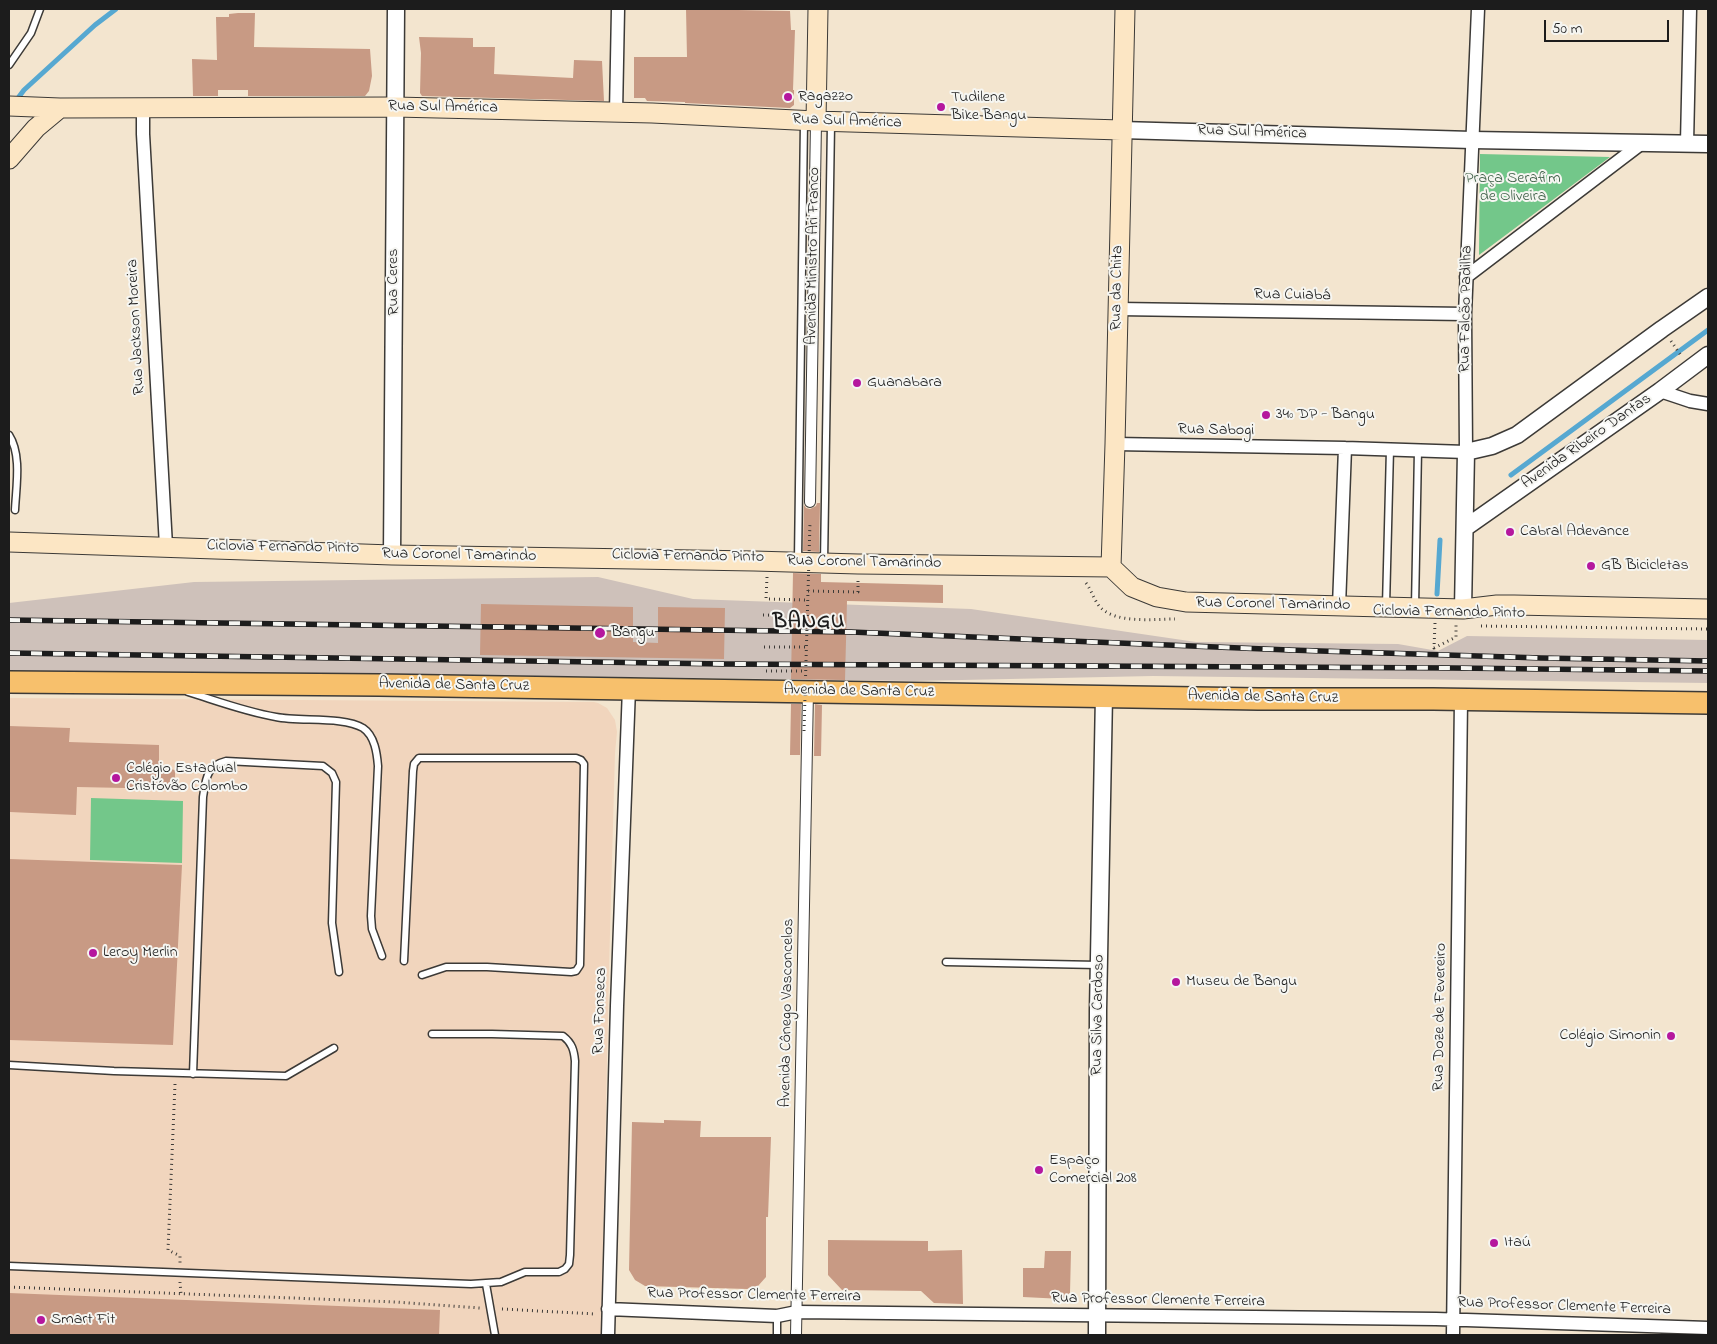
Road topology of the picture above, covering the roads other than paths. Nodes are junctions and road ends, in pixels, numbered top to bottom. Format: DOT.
graph roads {
  1 [pos="40,9"];
  2 [pos="396,9"];
  3 [pos="618,9"];
  4 [pos="818,9"];
  5 [pos="1124,9"];
  6 [pos="1478,9"];
  7 [pos="1690,9"];
  8 [pos="9,65"];
  9 [pos="9,106"];
  10 [pos="143,107"];
  11 [pos="395,107"];
  12 [pos="60,108"];
  13 [pos="616,113"];
  14 [pos="817,121"];
  15 [pos="1121,130"];
  16 [pos="1472,140"];
  17 [pos="1642,143"];
  18 [pos="1687,143"];
  19 [pos="1708,144"];
  20 [pos="9,160"];
  21 [pos="1466,277"];
  22 [pos="1708,297"];
  23 [pos="1118,309"];
  24 [pos="1465,314"];
  25 [pos="1708,356"];
  26 [pos="1660,391"];
  27 [pos="1708,404"];
  28 [pos="9,435"];
  29 [pos="1115,444"];
  30 [pos="1345,448"];
  31 [pos="1390,449"];
  32 [pos="1418,450"];
  33 [pos="1466,452"];
  34 [pos="810,502"];
  35 [pos="15,510"];
  36 [pos="1465,528"];
  37 [pos="9,542"];
  38 [pos="166,546"];
  39 [pos="392,555"];
  40 [pos="809,567"];
  41 [pos="1111,567"];
  42 [pos="1339,606"];
  43 [pos="1386,607"];
  44 [pos="1414,608"];
  45 [pos="1708,609"];
  46 [pos="1456,617"];
  47 [pos="807,681"];
  48 [pos="9,682"];
  49 [pos="160,683"];
  50 [pos="629,688"];
  51 [pos="1104,695"];
  52 [pos="1462,700"];
  53 [pos="1708,703"];
  54 [pos="382,956"];
  55 [pos="404,961"];
  56 [pos="946,962"];
  57 [pos="1099,965"];
  58 [pos="339,972"];
  59 [pos="422,975"];
  60 [pos="432,1034"];
  61 [pos="334,1048"];
  62 [pos="9,1065"];
  63 [pos="193,1074"];
  64 [pos="9,1266"];
  65 [pos="486,1284"];
  66 [pos="608,1312"];
  67 [pos="797,1312"];
  68 [pos="777,1316"];
  69 [pos="1098,1317"];
  70 [pos="1453,1320"];
  71 [pos="1708,1328"];
  72 [pos="495,1335"];
  73 [pos="608,1335"];
  74 [pos="777,1335"];
  75 [pos="796,1335"];
  76 [pos="1098,1335"];
  77 [pos="1453,1335"];
  1 -- 8 [label="lane"];
  2 -- 11 [label="street, Rua Ceres"];
  3 -- 13 [label="street"];
  4 -- 14 [label="main road, Avenida Ministro Ari Franco"];
  5 -- 15 [label="main road, Rua da Chita"];
  6 -- 16 [label="street, Rua Falcão Padilha"];
  7 -- 18 [label="street"];
  9 -- 12 [label="main road, Rua Sul América"];
  10 -- 11 [label="main road, Rua Sul América"];
  10 -- 12 [label="main road, Rua Sul América"];
  10 -- 38 [label="street, Rua Jackson Moreira"];
  11 -- 13 [label="main road, Rua Sul América"];
  11 -- 39 [label="street, Rua Ceres"];
  12 -- 20 [label="main road"];
  13 -- 14 [label="main road, Rua Sul América"];
  14 -- 15 [label="main road, Rua Sul América"];
  14 -- 34 [label="street, Avenida Ministro Ari Franco"];
  14 -- 40 [label="lane"];
  14 -- 40 [label="lane"];
  15 -- 16 [label="street, Rua Sul América"];
  15 -- 23 [label="main road, Rua da Chita"];
  16 -- 17 [label="street, Rua Sul América"];
  16 -- 21 [label="street, Rua Falcão Padilha"];
  17 -- 18 [label="street, Rua Sul América"];
  17 -- 21 [label="street"];
  18 -- 19 [label="street, Rua Sul América"];
  21 -- 24 [label="street, Rua Falcão Padilha"];
  22 -- 33 [label="street"];
  23 -- 24 [label="street, Rua Cuiabá"];
  23 -- 29 [label="main road, Rua da Chita"];
  24 -- 33 [label="street, Rua Falcão Padilha"];
  25 -- 26 [label="street, Avenida Ribeiro Dantas"];
  26 -- 27 [label="street"];
  26 -- 36 [label="street, Avenida Ribeiro Dantas"];
  28 -- 35 [label="lane"];
  29 -- 30 [label="street, Rua Sabogi"];
  29 -- 41 [label="main road, Rua da Chita"];
  30 -- 31 [label="street, Rua Sabogi"];
  30 -- 42 [label="street"];
  31 -- 32 [label="street, Rua Sabogi"];
  31 -- 43 [label="lane"];
  32 -- 33 [label="street, Rua Sabogi"];
  32 -- 44 [label="lane"];
  33 -- 36 [label="street, Rua Falcão Padilha"];
  36 -- 46 [label="street, Rua Falcão Padilha"];
  37 -- 38 [label="main road, Rua Coronel Tamarindo"];
  38 -- 39 [label="main road, Rua Coronel Tamarindo"];
  39 -- 40 [label="main road, Rua Coronel Tamarindo"];
  40 -- 41 [label="main road, Rua Coronel Tamarindo"];
  41 -- 42 [label="main road, Rua Coronel Tamarindo"];
  42 -- 43 [label="main road, Rua Coronel Tamarindo"];
  43 -- 44 [label="main road, Rua Coronel Tamarindo"];
  44 -- 46 [label="main road, Rua Coronel Tamarindo"];
  45 -- 46 [label="main road, Rua Coronel Tamarindo"];
  47 -- 50 [label="main road, Avenida de Santa Cruz"];
  47 -- 51 [label="main road, Avenida de Santa Cruz"];
  47 -- 67 [label="street, Avenida Cônego Vasconcelos"];
  48 -- 49 [label="main road, Avenida de Santa Cruz"];
  49 -- 50 [label="main road, Avenida de Santa Cruz"];
  49 -- 54 [label="lane"];
  50 -- 66 [label="street, Rua Fonseca"];
  51 -- 52 [label="main road, Avenida de Santa Cruz"];
  51 -- 57 [label="street, Rua Silva Cardoso"];
  52 -- 53 [label="main road, Avenida de Santa Cruz"];
  52 -- 70 [label="street, Rua Doze de Fevereiro"];
  55 -- 59 [label="lane"];
  56 -- 57 [label="lane"];
  57 -- 69 [label="street, Rua Silva Cardoso"];
  58 -- 63 [label="lane"];
  60 -- 65 [label="lane"];
  61 -- 63 [label="lane"];
  62 -- 63 [label="lane"];
  64 -- 65 [label="lane"];
  65 -- 72 [label="lane"];
  66 -- 68 [label="street, Rua Professor Clemente Ferreira"];
  66 -- 73 [label="street, Rua Fonseca"];
  67 -- 68 [label="street, Rua Professor Clemente Ferreira"];
  67 -- 69 [label="street, Rua Professor Clemente Ferreira"];
  67 -- 75 [label="street, Avenida Cônego Vasconcelos"];
  68 -- 74 [label="lane"];
  69 -- 70 [label="street, Rua Professor Clemente Ferreira"];
  69 -- 76 [label="street, Rua Silva Cardoso"];
  70 -- 71 [label="street, Rua Professor Clemente Ferreira"];
  70 -- 77 [label="street, Rua Doze de Fevereiro"];
}
